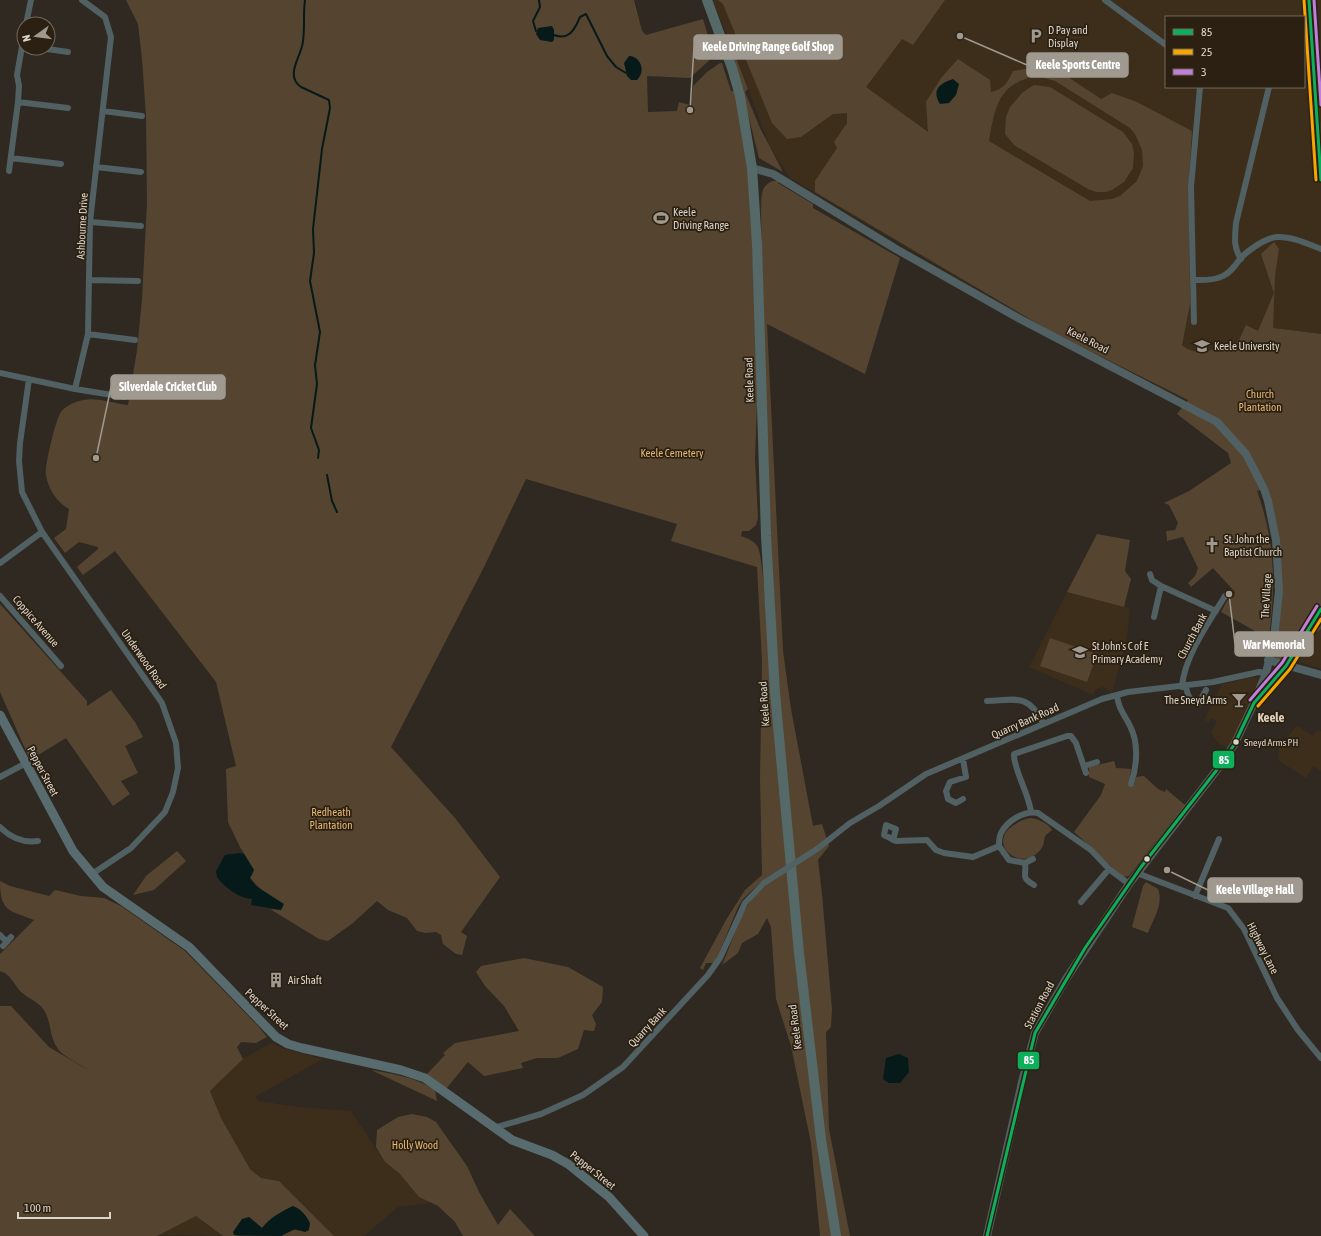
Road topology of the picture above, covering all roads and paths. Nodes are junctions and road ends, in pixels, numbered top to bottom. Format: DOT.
graph roads {
  1 [pos="30,0"];
  2 [pos="82,0"];
  3 [pos="707,0"];
  4 [pos="1105,0"];
  5 [pos="1309,0"];
  6 [pos="27,16"];
  7 [pos="1165,44"];
  8 [pos="1312,47"];
  9 [pos="1305,48"];
  10 [pos="56,50"];
  11 [pos="68,52"];
  12 [pos="21,56"];
  13 [pos="1200,88"];
  14 [pos="1269,88"];
  15 [pos="1318,101"];
  16 [pos="18,102"];
  17 [pos="68,108"];
  18 [pos="103,112"];
  19 [pos="142,116"];
  20 [pos="1320,155"];
  21 [pos="11,158"];
  22 [pos="61,164"];
  23 [pos="96,167"];
  24 [pos="752,168"];
  25 [pos="9,171"];
  26 [pos="141,172"];
  27 [pos="1321,180"];
  28 [pos="90,222"];
  29 [pos="141,226"];
  30 [pos="1321,249"];
  31 [pos="1241,258"];
  32 [pos="90,280"];
  33 [pos="1193,280"];
  34 [pos="138,281"];
  35 [pos="1194,322"];
  36 [pos="88,334"];
  37 [pos="135,340"];
  38 [pos="0,373"];
  39 [pos="29,380"];
  40 [pos="75,389"];
  41 [pos="126,391"];
  42 [pos="12,442"];
  43 [pos="20,443"];
  44 [pos="1264,489"];
  45 [pos="42,532"];
  46 [pos="0,563"];
  47 [pos="1150,574"];
  48 [pos="1161,586"];
  49 [pos="0,596"];
  50 [pos="1225,596"];
  51 [pos="1321,609"];
  52 [pos="1216,610"];
  53 [pos="1154,617"];
  54 [pos="1268,660"];
  55 [pos="61,666"];
  56 [pos="1286,666"];
  57 [pos="1266,673"];
  58 [pos="1321,675"];
  59 [pos="1184,686"];
  60 [pos="1206,690"];
  61 [pos="1117,695"];
  62 [pos="987,701"];
  63 [pos="1199,703"];
  64 [pos="1254,703"];
  65 [pos="1197,710"];
  66 [pos="0,715"];
  67 [pos="1043,723"];
  68 [pos="963,759"];
  69 [pos="1097,762"];
  70 [pos="26,763"];
  71 [pos="1084,766"];
  72 [pos="1086,773"];
  73 [pos="0,777"];
  74 [pos="1131,784"];
  75 [pos="964,799"];
  76 [pos="1031,812"];
  77 [pos="0,827"];
  78 [pos="1219,839"];
  79 [pos="38,840"];
  80 [pos="893,840"];
  81 [pos="999,846"];
  82 [pos="817,850"];
  83 [pos="1033,859"];
  84 [pos="1025,863"];
  85 [pos="1110,869"];
  86 [pos="1137,873"];
  87 [pos="92,874"];
  88 [pos="1128,884"];
  89 [pos="1034,885"];
  90 [pos="1195,896"];
  91 [pos="1082,902"];
  92 [pos="0,935"];
  93 [pos="7,942"];
  94 [pos="1321,1058"];
  95 [pos="494,1128"];
  96 [pos="644,1236"];
  97 [pos="836,1236"];
  98 [pos="988,1236"];
  1 -- 6 [label="street"];
  2 -- 18 [label="street, Ashbourne Drive"];
  3 -- 24 [label="main road, Keele Road"];
  4 -- 7 [label="street"];
  5 -- 8 [label="street"];
  8 -- 9 [label="street"];
  8 -- 15 [label="street"];
  10 -- 11 [label="street"];
  12 -- 16 [label="street"];
  13 -- 33 [label="street"];
  14 -- 31 [label="street"];
  15 -- 20 [label="street"];
  16 -- 17 [label="street"];
  16 -- 21 [label="street"];
  18 -- 19 [label="street"];
  18 -- 23 [label="street, Ashbourne Drive"];
  20 -- 27 [label="street"];
  21 -- 22 [label="street"];
  21 -- 25 [label="street"];
  23 -- 26 [label="street"];
  23 -- 28 [label="street, Ashbourne Drive"];
  24 -- 44 [label="street, Keele Road"];
  24 -- 97 [label="main road, Keele Road"];
  28 -- 29 [label="street"];
  28 -- 32 [label="street, Ashbourne Drive"];
  30 -- 31 [label="street"];
  31 -- 33 [label="street"];
  32 -- 34 [label="street"];
  32 -- 36 [label="street, Ashbourne Drive"];
  33 -- 35 [label="street"];
  36 -- 37 [label="street"];
  36 -- 40 [label="street, Ashbourne Drive"];
  38 -- 39 [label="street"];
  39 -- 40 [label="street"];
  39 -- 43 [label="street, Underwood Road"];
  40 -- 41 [label="street"];
  42 -- 43 [label="street"];
  43 -- 45 [label="street, Underwood Road"];
  44 -- 54 [label="street, The Village"];
  45 -- 46 [label="street"];
  45 -- 87 [label="street, Underwood Road"];
  47 -- 48 [label="street"];
  48 -- 52 [label="street"];
  48 -- 53 [label="street"];
  49 -- 55 [label="street, Coppice Avenue"];
  50 -- 52 [label="street, Church Bank"];
  51 -- 56 [label="street, The Village"];
  52 -- 59 [label="street, Church Bank"];
  54 -- 56 [label="street"];
  54 -- 57 [label="street, The Village"];
  56 -- 58 [label="street"];
  56 -- 64 [label="street, The Village"];
  57 -- 59 [label="street, Quarry Bank Road"];
  57 -- 64 [label="street, The Village"];
  59 -- 61 [label="street, Quarry Bank Road"];
  59 -- 63 [label="street"];
  60 -- 63 [label="street"];
  61 -- 67 [label="street, Quarry Bank Road"];
  61 -- 74 [label="street"];
  62 -- 67 [label="street"];
  63 -- 65 [label="street"];
  64 -- 86 [label="street, The Village"];
  66 -- 70 [label="main road, Pepper Street"];
  67 -- 68 [label="street, Quarry Bank Road"];
  68 -- 75 [label="street"];
  68 -- 82 [label="street, Quarry Bank Road"];
  69 -- 71 [label="street"];
  70 -- 73 [label="street"];
  70 -- 87 [label="main road, Pepper Street"];
  71 -- 72 [label="street"];
  71 -- 76 [label="street"];
  76 -- 81 [label="street"];
  76 -- 85 [label="street"];
  77 -- 79 [label="street"];
  78 -- 90 [label="street"];
  80 -- 81 [label="street"];
  81 -- 84 [label="street"];
  82 -- 95 [label="street, Quarry Bank, bridge"];
  83 -- 84 [label="street"];
  84 -- 89 [label="street"];
  85 -- 88 [label="street"];
  85 -- 91 [label="street"];
  86 -- 88 [label="street, Station Road"];
  86 -- 90 [label="street, Highway Lane"];
  87 -- 95 [label="main road, Pepper Street"];
  88 -- 98 [label="street, Station Road"];
  90 -- 94 [label="street, Highway Lane"];
  92 -- 93 [label="street"];
  95 -- 96 [label="main road, Pepper Street"];
}
